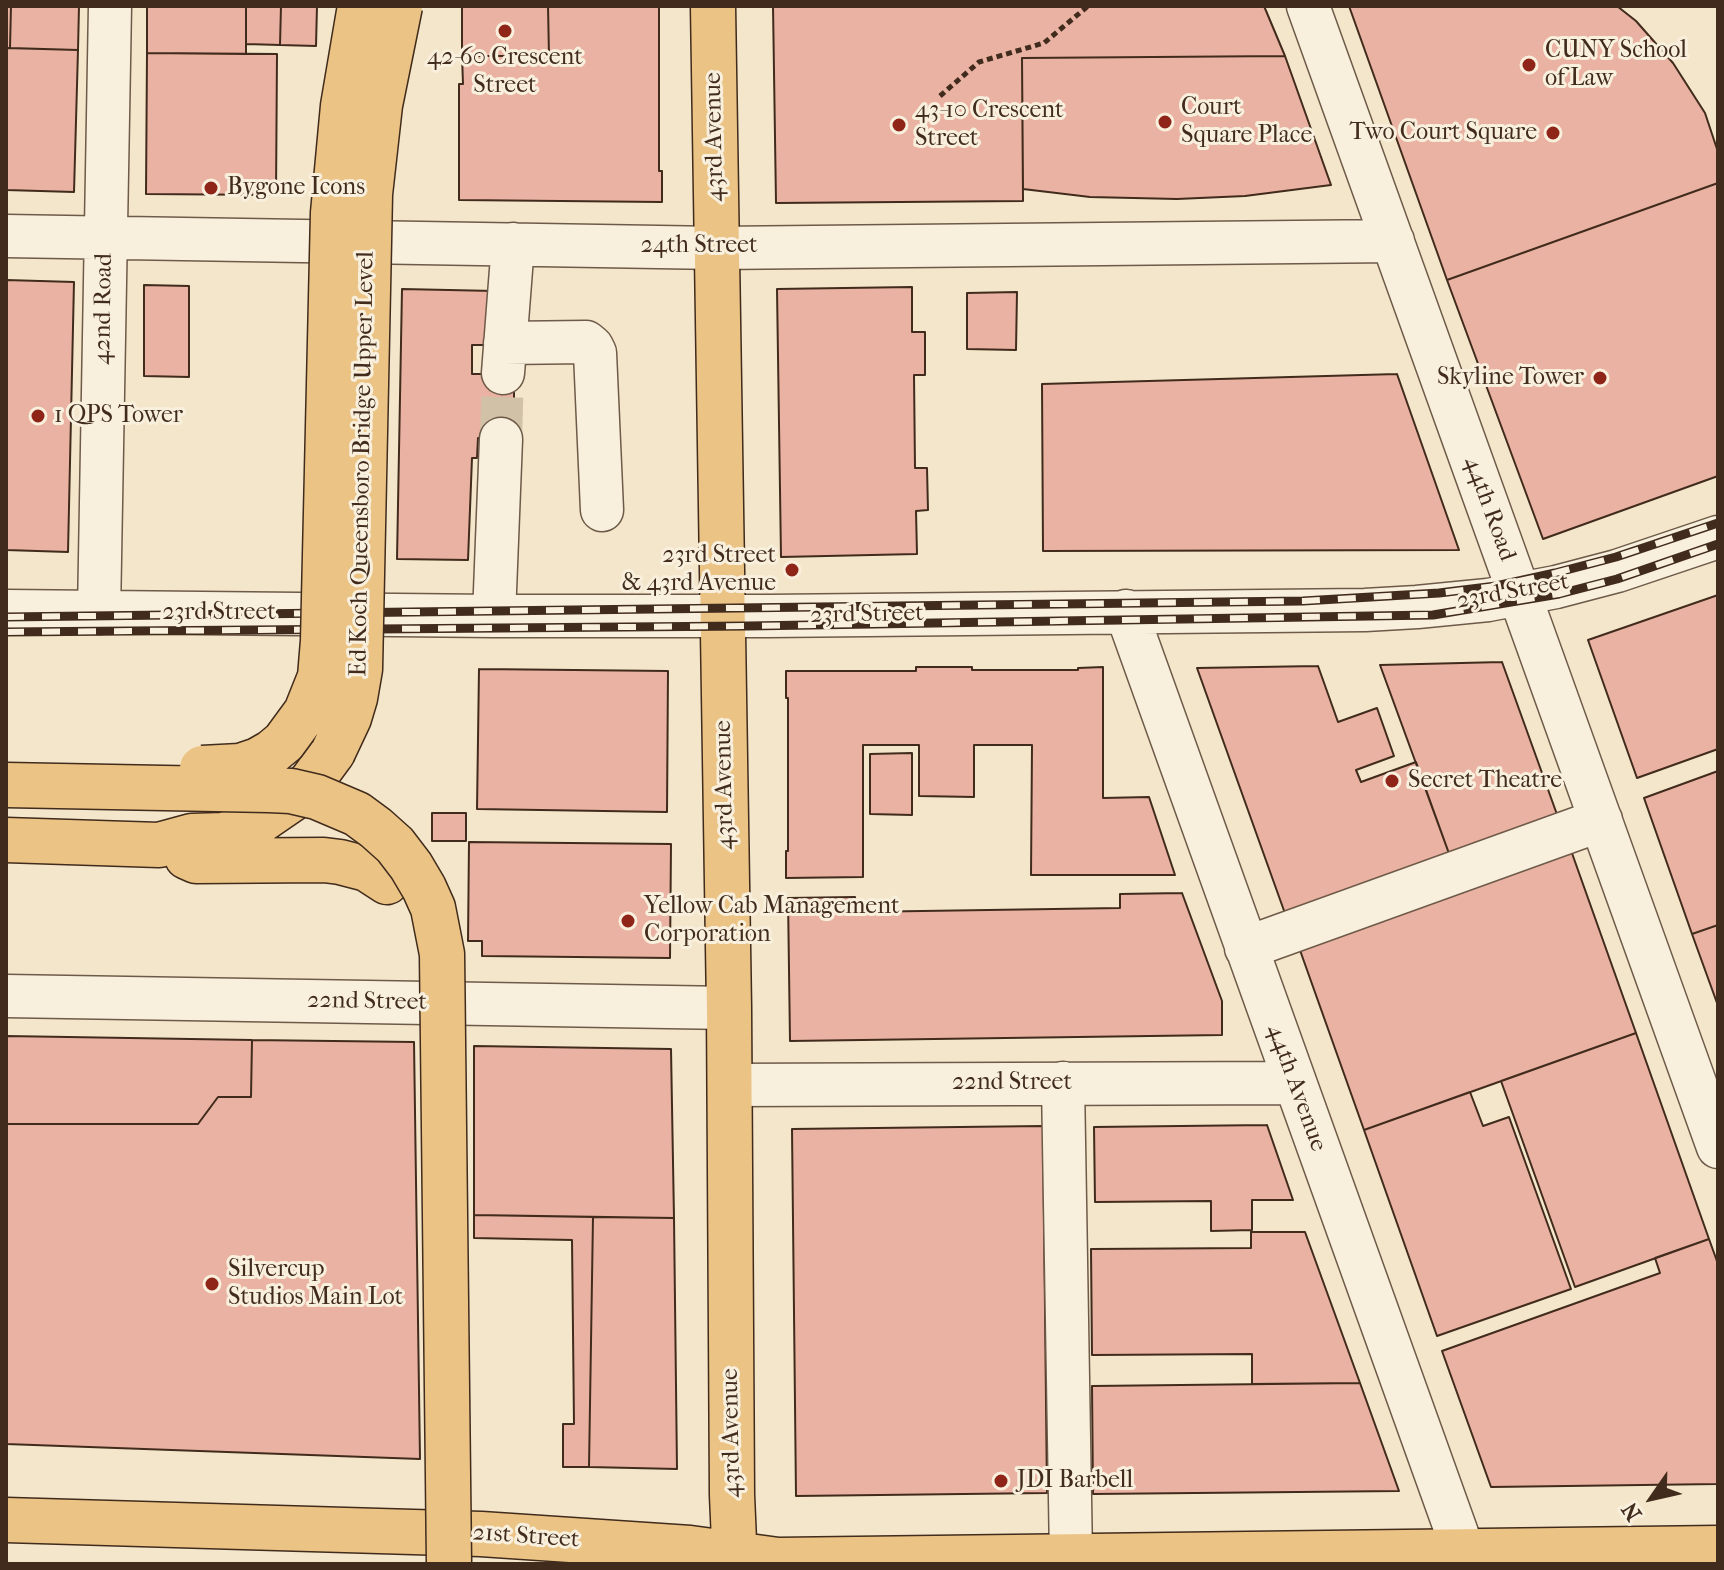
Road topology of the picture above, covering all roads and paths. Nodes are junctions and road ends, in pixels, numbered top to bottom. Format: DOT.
graph roads {
  1 [pos="110,6"];
  2 [pos="360,6"];
  3 [pos="400,6"];
  4 [pos="713,6"];
  5 [pos="1088,6"];
  6 [pos="1308,6"];
  7 [pos="940,96"];
  8 [pos="6,236"];
  9 [pos="105,239"];
  10 [pos="1393,241"];
  11 [pos="513,244"];
  12 [pos="717,248"];
  13 [pos="501,439"];
  14 [pos="602,510"];
  15 [pos="1718,537"];
  16 [pos="1520,594"];
  17 [pos="6,611"];
  18 [pos="1126,611"];
  19 [pos="99,613"];
  20 [pos="494,616"];
  21 [pos="722,616"];
  22 [pos="6,766"];
  23 [pos="6,785"];
  24 [pos="1601,820"];
  25 [pos="6,840"];
  26 [pos="159,845"];
  27 [pos="1246,948"];
  28 [pos="6,996"];
  29 [pos="729,1008"];
  30 [pos="1063,1083"];
  31 [pos="1294,1083"];
  32 [pos="729,1085"];
  33 [pos="1718,1147"];
  34 [pos="6,1520"];
  35 [pos="439,1548"];
  36 [pos="1718,1548"];
  37 [pos="1071,1557"];
  38 [pos="1466,1557"];
  39 [pos="735,1559"];
  1 -- 9 [label="street, 42nd Road"];
  2 -- 22 [label="main road, Ed Koch Queensboro Bridge Upper Level, bridge"];
  3 -- 26 [label="main road, Ed Koch Queensboro Bridge Upper Level, bridge"];
  4 -- 12 [label="main road, 43rd Avenue"];
  5 -- 7 [label="path"];
  6 -- 10 [label="street, 44th Road"];
  8 -- 9 [label="street, 24th Street"];
  9 -- 11 [label="street, 24th Street"];
  9 -- 19 [label="street, 42nd Road"];
  10 -- 12 [label="street, 24th Street"];
  10 -- 16 [label="street, 44th Road"];
  11 -- 12 [label="street, 24th Street"];
  11 -- 14 [label="street"];
  12 -- 21 [label="main road, 43rd Avenue"];
  13 -- 20 [label="street"];
  15 -- 16 [label="street, 23rd Street"];
  16 -- 18 [label="street, 23rd Street"];
  16 -- 24 [label="street, 44th Road"];
  17 -- 19 [label="street, 23rd Street"];
  18 -- 21 [label="street, 23rd Street"];
  18 -- 27 [label="street, 44th Avenue"];
  19 -- 20 [label="street, 23rd Street"];
  20 -- 21 [label="street, 23rd Street"];
  21 -- 29 [label="main road, 43rd Avenue"];
  23 -- 35 [label="main road, bridge"];
  24 -- 27 [label="street"];
  24 -- 33 [label="street, 44th Road"];
  25 -- 26 [label="main road, Ed Koch Queensboro Bridge Upper Level"];
  26 -- 35 [label="main road"];
  27 -- 31 [label="street, 44th Avenue"];
  28 -- 29 [label="street, 22nd Street"];
  29 -- 32 [label="main road, 43rd Avenue"];
  30 -- 31 [label="street, 22nd Street"];
  30 -- 32 [label="street, 22nd Street"];
  30 -- 37 [label="street"];
  31 -- 38 [label="street, 44th Avenue"];
  32 -- 39 [label="main road, 43rd Avenue"];
  34 -- 35 [label="main road, 21st Street"];
  35 -- 39 [label="main road, 21st Street"];
  36 -- 38 [label="main road, 21st Street"];
  37 -- 38 [label="main road, 21st Street"];
  37 -- 39 [label="main road, 21st Street"];
}
